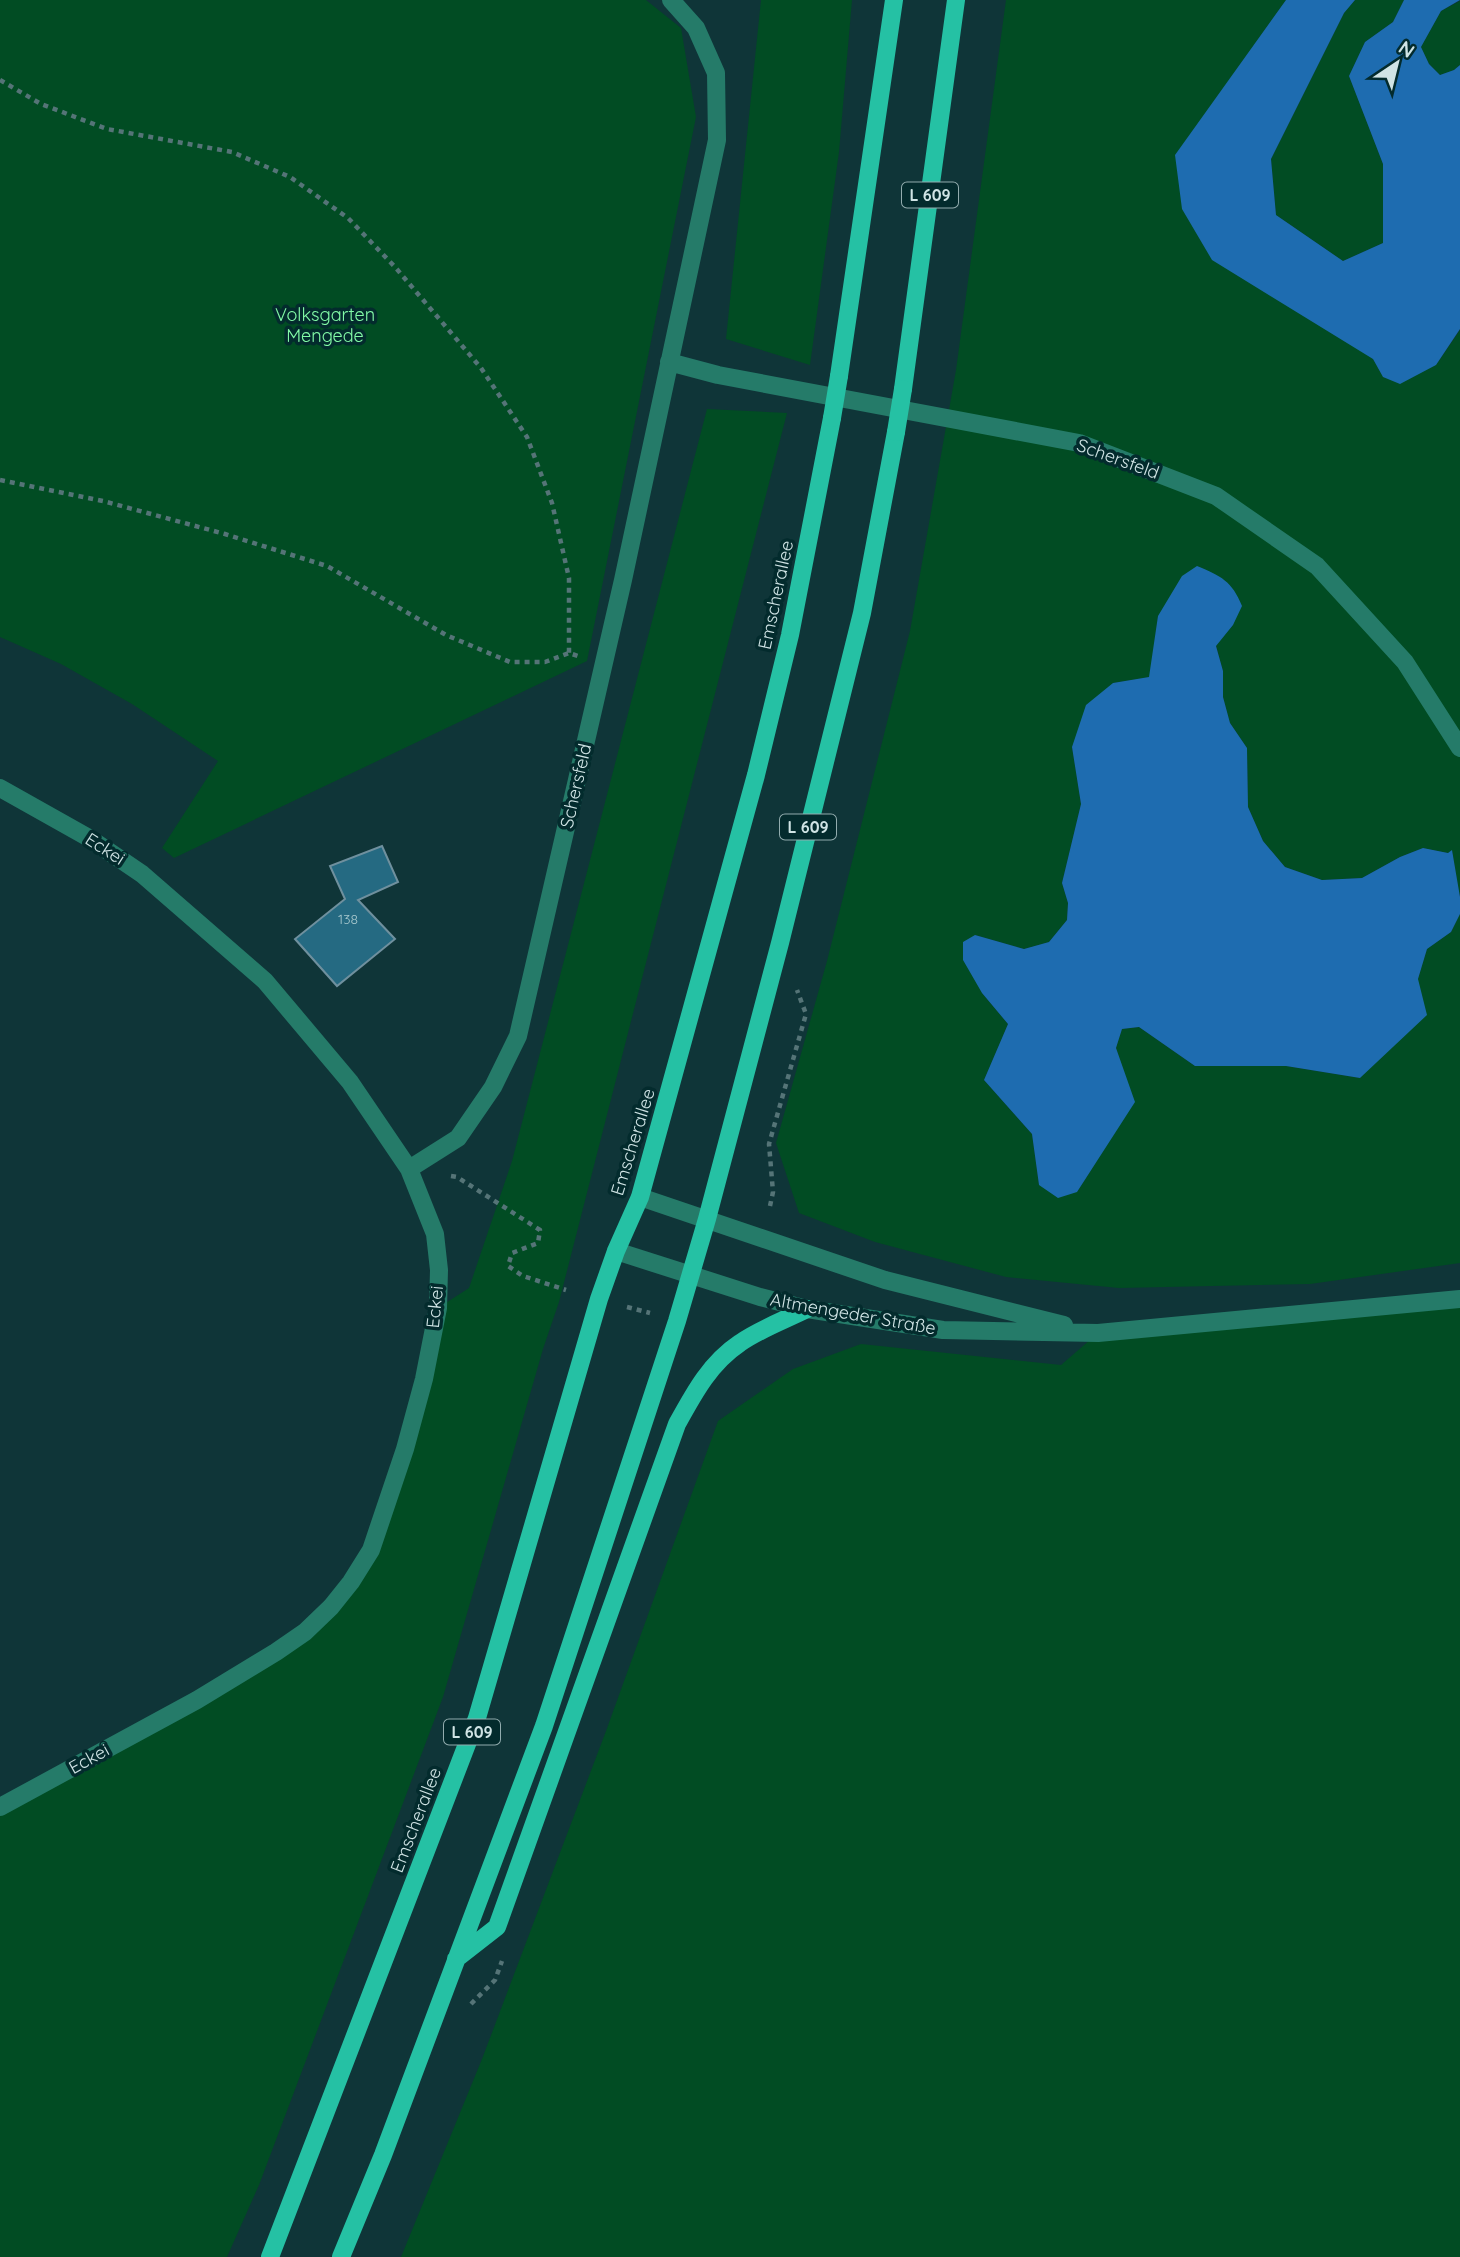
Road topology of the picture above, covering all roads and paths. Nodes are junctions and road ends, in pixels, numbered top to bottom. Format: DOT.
graph roads {
  1 [pos="671,0"];
  2 [pos="894,0"];
  3 [pos="956,0"];
  4 [pos="0,80"];
  5 [pos="669,362"];
  6 [pos="0,480"];
  7 [pos="1460,748"];
  8 [pos="0,788"];
  9 [pos="780,943"];
  10 [pos="409,1169"];
  11 [pos="639,1197"];
  12 [pos="771,1206"];
  13 [pos="707,1219"];
  14 [pos="616,1251"];
  15 [pos="691,1275"];
  16 [pos="566,1290"];
  17 [pos="1460,1298"];
  18 [pos="627,1307"];
  19 [pos="807,1309"];
  20 [pos="653,1314"];
  21 [pos="1098,1333"];
  22 [pos="0,1807"];
  23 [pos="456,1959"];
  24 [pos="270,2257"];
  25 [pos="341,2257"];
  1 -- 5 [label="street, Schersfeld"];
  2 -- 11 [label="main road, Emscherallee / L 609, bridge"];
  3 -- 9 [label="main road, L 609, bridge"];
  4 -- 6 [label="path"];
  5 -- 7 [label="street, Schersfeld"];
  5 -- 10 [label="street, Schersfeld"];
  8 -- 10 [label="street, Eckei"];
  9 -- 12 [label="path"];
  9 -- 13 [label="main road, L 609"];
  10 -- 16 [label="path"];
  10 -- 22 [label="street, Eckei"];
  11 -- 13 [label="street, Altmengeder Straße"];
  11 -- 14 [label="main road, Emscherallee / L 609"];
  13 -- 15 [label="main road, L 609"];
  13 -- 21 [label="street, Altmengeder Straße"];
  14 -- 15 [label="street, Altmengeder Straße"];
  14 -- 24 [label="main road, Emscherallee / L 609"];
  15 -- 19 [label="street, Altmengeder Straße"];
  15 -- 23 [label="main road, L 609"];
  17 -- 21 [label="street, Altmengeder Straße"];
  18 -- 20 [label="path"];
  19 -- 21 [label="street, Altmengeder Straße"];
  19 -- 23 [label="main road"];
  23 -- 25 [label="main road, L 609"];
}
